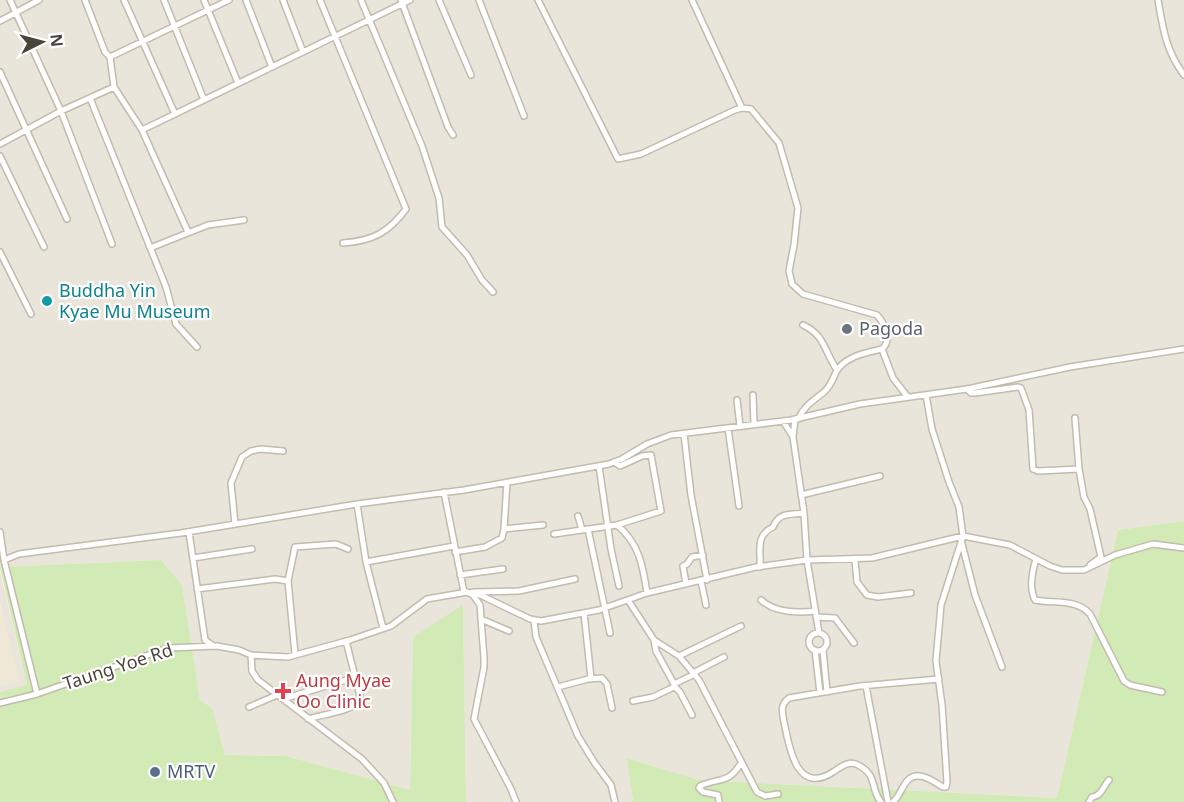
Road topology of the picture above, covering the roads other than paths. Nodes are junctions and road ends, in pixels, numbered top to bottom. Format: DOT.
graph roads {
  1 [pos="10,0"];
  2 [pos="39,0"];
  3 [pos="85,0"];
  4 [pos="124,0"];
  5 [pos="164,0"];
  6 [pos="204,0"];
  7 [pos="230,0"];
  8 [pos="246,0"];
  9 [pos="283,0"];
  10 [pos="320,0"];
  11 [pos="361,0"];
  12 [pos="410,0"];
  13 [pos="439,0"];
  14 [pos="479,0"];
  15 [pos="538,0"];
  16 [pos="692,0"];
  17 [pos="1158,0"];
  18 [pos="402,2"];
  19 [pos="208,10"];
  20 [pos="15,13"];
  21 [pos="369,20"];
  22 [pos="0,21"];
  23 [pos="173,27"];
  24 [pos="335,36"];
  25 [pos="142,42"];
  26 [pos="303,52"];
  27 [pos="110,57"];
  28 [pos="272,67"];
  29 [pos="0,72"];
  30 [pos="471,75"];
  31 [pos="1184,75"];
  32 [pos="238,83"];
  33 [pos="114,87"];
  34 [pos="90,98"];
  35 [pos="204,100"];
  36 [pos="742,108"];
  37 [pos="61,111"];
  38 [pos="176,114"];
  39 [pos="525,116"];
  40 [pos="27,129"];
  41 [pos="142,130"];
  42 [pos="453,135"];
  43 [pos="0,144"];
  44 [pos="0,156"];
  45 [pos="67,219"];
  46 [pos="244,220"];
  47 [pos="189,232"];
  48 [pos="344,243"];
  49 [pos="112,244"];
  50 [pos="44,247"];
  51 [pos="150,248"];
  52 [pos="0,252"];
  53 [pos="493,292"];
  54 [pos="31,314"];
  55 [pos="803,325"];
  56 [pos="197,347"];
  57 [pos="882,349"];
  58 [pos="1184,349"];
  59 [pos="837,370"];
  60 [pos="967,389"];
  61 [pos="753,395"];
  62 [pos="926,395"];
  63 [pos="907,396"];
  64 [pos="737,400"];
  65 [pos="1075,418"];
  66 [pos="797,419"];
  67 [pos="783,421"];
  68 [pos="754,425"];
  69 [pos="740,426"];
  70 [pos="728,428"];
  71 [pos="684,434"];
  72 [pos="793,436"];
  73 [pos="283,451"];
  74 [pos="614,462"];
  75 [pos="599,466"];
  76 [pos="1079,469"];
  77 [pos="880,476"];
  78 [pos="507,482"];
  79 [pos="444,492"];
  80 [pos="801,495"];
  81 [pos="357,504"];
  82 [pos="739,506"];
  83 [pos="804,513"];
  84 [pos="578,516"];
  85 [pos="235,524"];
  86 [pos="543,525"];
  87 [pos="617,525"];
  88 [pos="608,526"];
  89 [pos="504,529"];
  90 [pos="585,530"];
  91 [pos="0,532"];
  92 [pos="189,532"];
  93 [pos="554,534"];
  94 [pos="962,538"];
  95 [pos="1184,548"];
  96 [pos="252,549"];
  97 [pos="348,549"];
  98 [pos="454,549"];
  99 [pos="702,555"];
  100 [pos="193,558"];
  101 [pos="1036,559"];
  102 [pos="4,560"];
  103 [pos="807,560"];
  104 [pos="855,560"];
  105 [pos="366,562"];
  106 [pos="760,567"];
  107 [pos="503,569"];
  108 [pos="1084,570"];
  109 [pos="460,575"];
  110 [pos="575,579"];
  111 [pos="288,581"];
  112 [pos="704,581"];
  113 [pos="686,584"];
  114 [pos="619,586"];
  115 [pos="197,589"];
  116 [pos="469,592"];
  117 [pos="647,593"];
  118 [pos="911,593"];
  119 [pos="628,600"];
  120 [pos="761,600"];
  121 [pos="706,605"];
  122 [pos="603,609"];
  123 [pos="584,613"];
  124 [pos="816,614"];
  125 [pos="481,619"];
  126 [pos="534,621"];
  127 [pos="741,626"];
  128 [pos="204,627"];
  129 [pos="383,628"];
  130 [pos="509,631"];
  131 [pos="610,633"];
  132 [pos="819,633"];
  133 [pos="654,640"];
  134 [pos="346,641"];
  135 [pos="854,643"];
  136 [pos="195,646"];
  137 [pos="216,646"];
  138 [pos="815,650"];
  139 [pos="823,650"];
  140 [pos="295,654"];
  141 [pos="251,655"];
  142 [pos="679,656"];
  143 [pos="724,657"];
  144 [pos="1002,667"];
  145 [pos="694,674"];
  146 [pos="356,677"];
  147 [pos="591,678"];
  148 [pos="939,679"];
  149 [pos="674,685"];
  150 [pos="866,686"];
  151 [pos="558,687"];
  152 [pos="824,692"];
  153 [pos="1162,692"];
  154 [pos="37,694"];
  155 [pos="277,695"];
  156 [pos="284,699"];
  157 [pos="633,701"];
  158 [pos="0,703"];
  159 [pos="249,707"];
  160 [pos="612,708"];
  161 [pos="692,715"];
  162 [pos="308,719"];
  163 [pos="741,763"];
  164 [pos="1109,780"];
  165 [pos="778,794"];
  166 [pos="393,802"];
  167 [pos="516,802"];
  168 [pos="615,802"];
  169 [pos="719,802"];
  170 [pos="881,802"];
  171 [pos="891,802"];
  172 [pos="1089,802"];
  1 -- 20 [label="street"];
  2 -- 20 [label="street"];
  3 -- 27 [label="street"];
  4 -- 25 [label="street"];
  5 -- 23 [label="street"];
  6 -- 19 [label="street"];
  7 -- 19 [label="street"];
  8 -- 28 [label="street"];
  9 -- 26 [label="street"];
  10 -- 24 [label="street"];
  11 -- 21 [label="street"];
  12 -- 18 [label="street"];
  13 -- 30 [label="street"];
  14 -- 39 [label="street"];
  15 -- 36 [label="street"];
  16 -- 36 [label="street"];
  17 -- 31 [label="street"];
  18 -- 21 [label="street"];
  18 -- 42 [label="street"];
  19 -- 23 [label="street"];
  19 -- 32 [label="street"];
  20 -- 22 [label="street"];
  20 -- 37 [label="street"];
  21 -- 24 [label="street"];
  21 -- 53 [label="street"];
  23 -- 25 [label="street"];
  23 -- 35 [label="street"];
  24 -- 26 [label="street"];
  24 -- 48 [label="street"];
  25 -- 27 [label="street"];
  25 -- 38 [label="street"];
  26 -- 28 [label="street"];
  27 -- 33 [label="street"];
  28 -- 32 [label="street"];
  29 -- 40 [label="street"];
  32 -- 35 [label="street"];
  33 -- 34 [label="street"];
  33 -- 41 [label="street"];
  34 -- 37 [label="street"];
  34 -- 51 [label="street"];
  35 -- 38 [label="street"];
  36 -- 57 [label="street"];
  37 -- 40 [label="street"];
  37 -- 49 [label="street"];
  38 -- 41 [label="street"];
  40 -- 43 [label="street"];
  40 -- 45 [label="street"];
  41 -- 47 [label="street"];
  44 -- 50 [label="street"];
  46 -- 47 [label="street"];
  47 -- 51 [label="street"];
  51 -- 56 [label="street"];
  52 -- 54 [label="street"];
  55 -- 59 [label="street"];
  57 -- 59 [label="street"];
  57 -- 63 [label="street"];
  58 -- 60 [label="street"];
  59 -- 66 [label="street"];
  60 -- 62 [label="street"];
  60 -- 76 [label="street"];
  61 -- 68 [label="street"];
  62 -- 63 [label="street"];
  62 -- 94 [label="street"];
  63 -- 66 [label="street"];
  64 -- 69 [label="street"];
  65 -- 76 [label="street"];
  66 -- 67 [label="street"];
  66 -- 72 [label="street"];
  67 -- 68 [label="street"];
  67 -- 72 [label="street"];
  68 -- 69 [label="street"];
  69 -- 70 [label="street"];
  70 -- 71 [label="street"];
  70 -- 82 [label="street"];
  71 -- 74 [label="street"];
  71 -- 99 [label="street"];
  72 -- 80 [label="street"];
  73 -- 85 [label="street"];
  74 -- 75 [label="street"];
  74 -- 87 [label="street"];
  75 -- 78 [label="street"];
  75 -- 88 [label="street"];
  76 -- 108 [label="street"];
  77 -- 80 [label="street"];
  78 -- 79 [label="street"];
  78 -- 89 [label="street"];
  79 -- 81 [label="street"];
  79 -- 98 [label="street"];
  80 -- 83 [label="street"];
  81 -- 85 [label="street"];
  81 -- 105 [label="street"];
  83 -- 103 [label="street"];
  83 -- 106 [label="street"];
  84 -- 90 [label="street"];
  85 -- 92 [label="street"];
  86 -- 89 [label="street"];
  87 -- 88 [label="street"];
  87 -- 117 [label="street"];
  88 -- 90 [label="street"];
  88 -- 114 [label="street"];
  89 -- 98 [label="street"];
  90 -- 93 [label="street"];
  90 -- 122 [label="street"];
  91 -- 102 [label="street"];
  92 -- 100 [label="street"];
  92 -- 102 [label="street"];
  94 -- 101 [label="street"];
  94 -- 104 [label="street"];
  94 -- 144 [label="street"];
  94 -- 148 [label="street"];
  95 -- 108 [label="street"];
  96 -- 100 [label="street"];
  97 -- 111 [label="street"];
  98 -- 105 [label="street"];
  98 -- 109 [label="street"];
  99 -- 112 [label="street"];
  99 -- 113 [label="street"];
  100 -- 115 [label="street"];
  101 -- 108 [label="street"];
  101 -- 153 [label="street"];
  102 -- 154 [label="street"];
  103 -- 104 [label="street"];
  103 -- 106 [label="street"];
  103 -- 124 [label="street"];
  104 -- 118 [label="street"];
  105 -- 129 [label="street"];
  106 -- 112 [label="street"];
  107 -- 109 [label="street"];
  109 -- 116 [label="street"];
  110 -- 116 [label="street, Taung Yoe Rd"];
  111 -- 115 [label="street"];
  111 -- 140 [label="street"];
  112 -- 113 [label="street"];
  112 -- 121 [label="street"];
  113 -- 117 [label="street"];
  115 -- 128 [label="street"];
  116 -- 125 [label="street"];
  116 -- 126 [label="street"];
  116 -- 129 [label="street, Taung Yoe Rd"];
  117 -- 119 [label="street"];
  119 -- 122 [label="street"];
  119 -- 133 [label="street"];
  120 -- 124 [label="street"];
  122 -- 123 [label="street"];
  122 -- 131 [label="street"];
  123 -- 126 [label="street"];
  123 -- 147 [label="street"];
  124 -- 132 [label="street"];
  124 -- 135 [label="street"];
  125 -- 130 [label="street"];
  125 -- 167 [label="street"];
  126 -- 151 [label="street"];
  127 -- 142 [label="street"];
  128 -- 136 [label="street"];
  128 -- 137 [label="street"];
  129 -- 134 [label="street, Taung Yoe Rd"];
  132 -- 138 [label="street"];
  132 -- 139 [label="street"];
  133 -- 142 [label="street"];
  133 -- 149 [label="street"];
  134 -- 140 [label="street, Taung Yoe Rd"];
  134 -- 146 [label="street"];
  136 -- 137 [label="street, Taung Yoe Rd"];
  136 -- 154 [label="street, Taung Yoe Rd"];
  137 -- 141 [label="street, Taung Yoe Rd"];
  138 -- 139 [label="street"];
  138 -- 152 [label="street"];
  139 -- 152 [label="street"];
  140 -- 141 [label="street, Taung Yoe Rd"];
  141 -- 155 [label="street"];
  142 -- 145 [label="street"];
  143 -- 145 [label="street"];
  145 -- 149 [label="street"];
  145 -- 163 [label="street"];
  146 -- 156 [label="street"];
  146 -- 162 [label="street"];
  147 -- 151 [label="street"];
  147 -- 160 [label="street"];
  148 -- 150 [label="street"];
  148 -- 171 [label="street"];
  149 -- 157 [label="street"];
  149 -- 161 [label="street"];
  150 -- 152 [label="street"];
  150 -- 171 [label="street"];
  151 -- 168 [label="street"];
  152 -- 170 [label="street"];
  154 -- 158 [label="street, Taung Yoe Rd"];
  155 -- 156 [label="street"];
  155 -- 159 [label="street"];
  156 -- 162 [label="street"];
  162 -- 166 [label="street"];
  163 -- 165 [label="street"];
  163 -- 169 [label="street"];
  164 -- 172 [label="street"];
}
